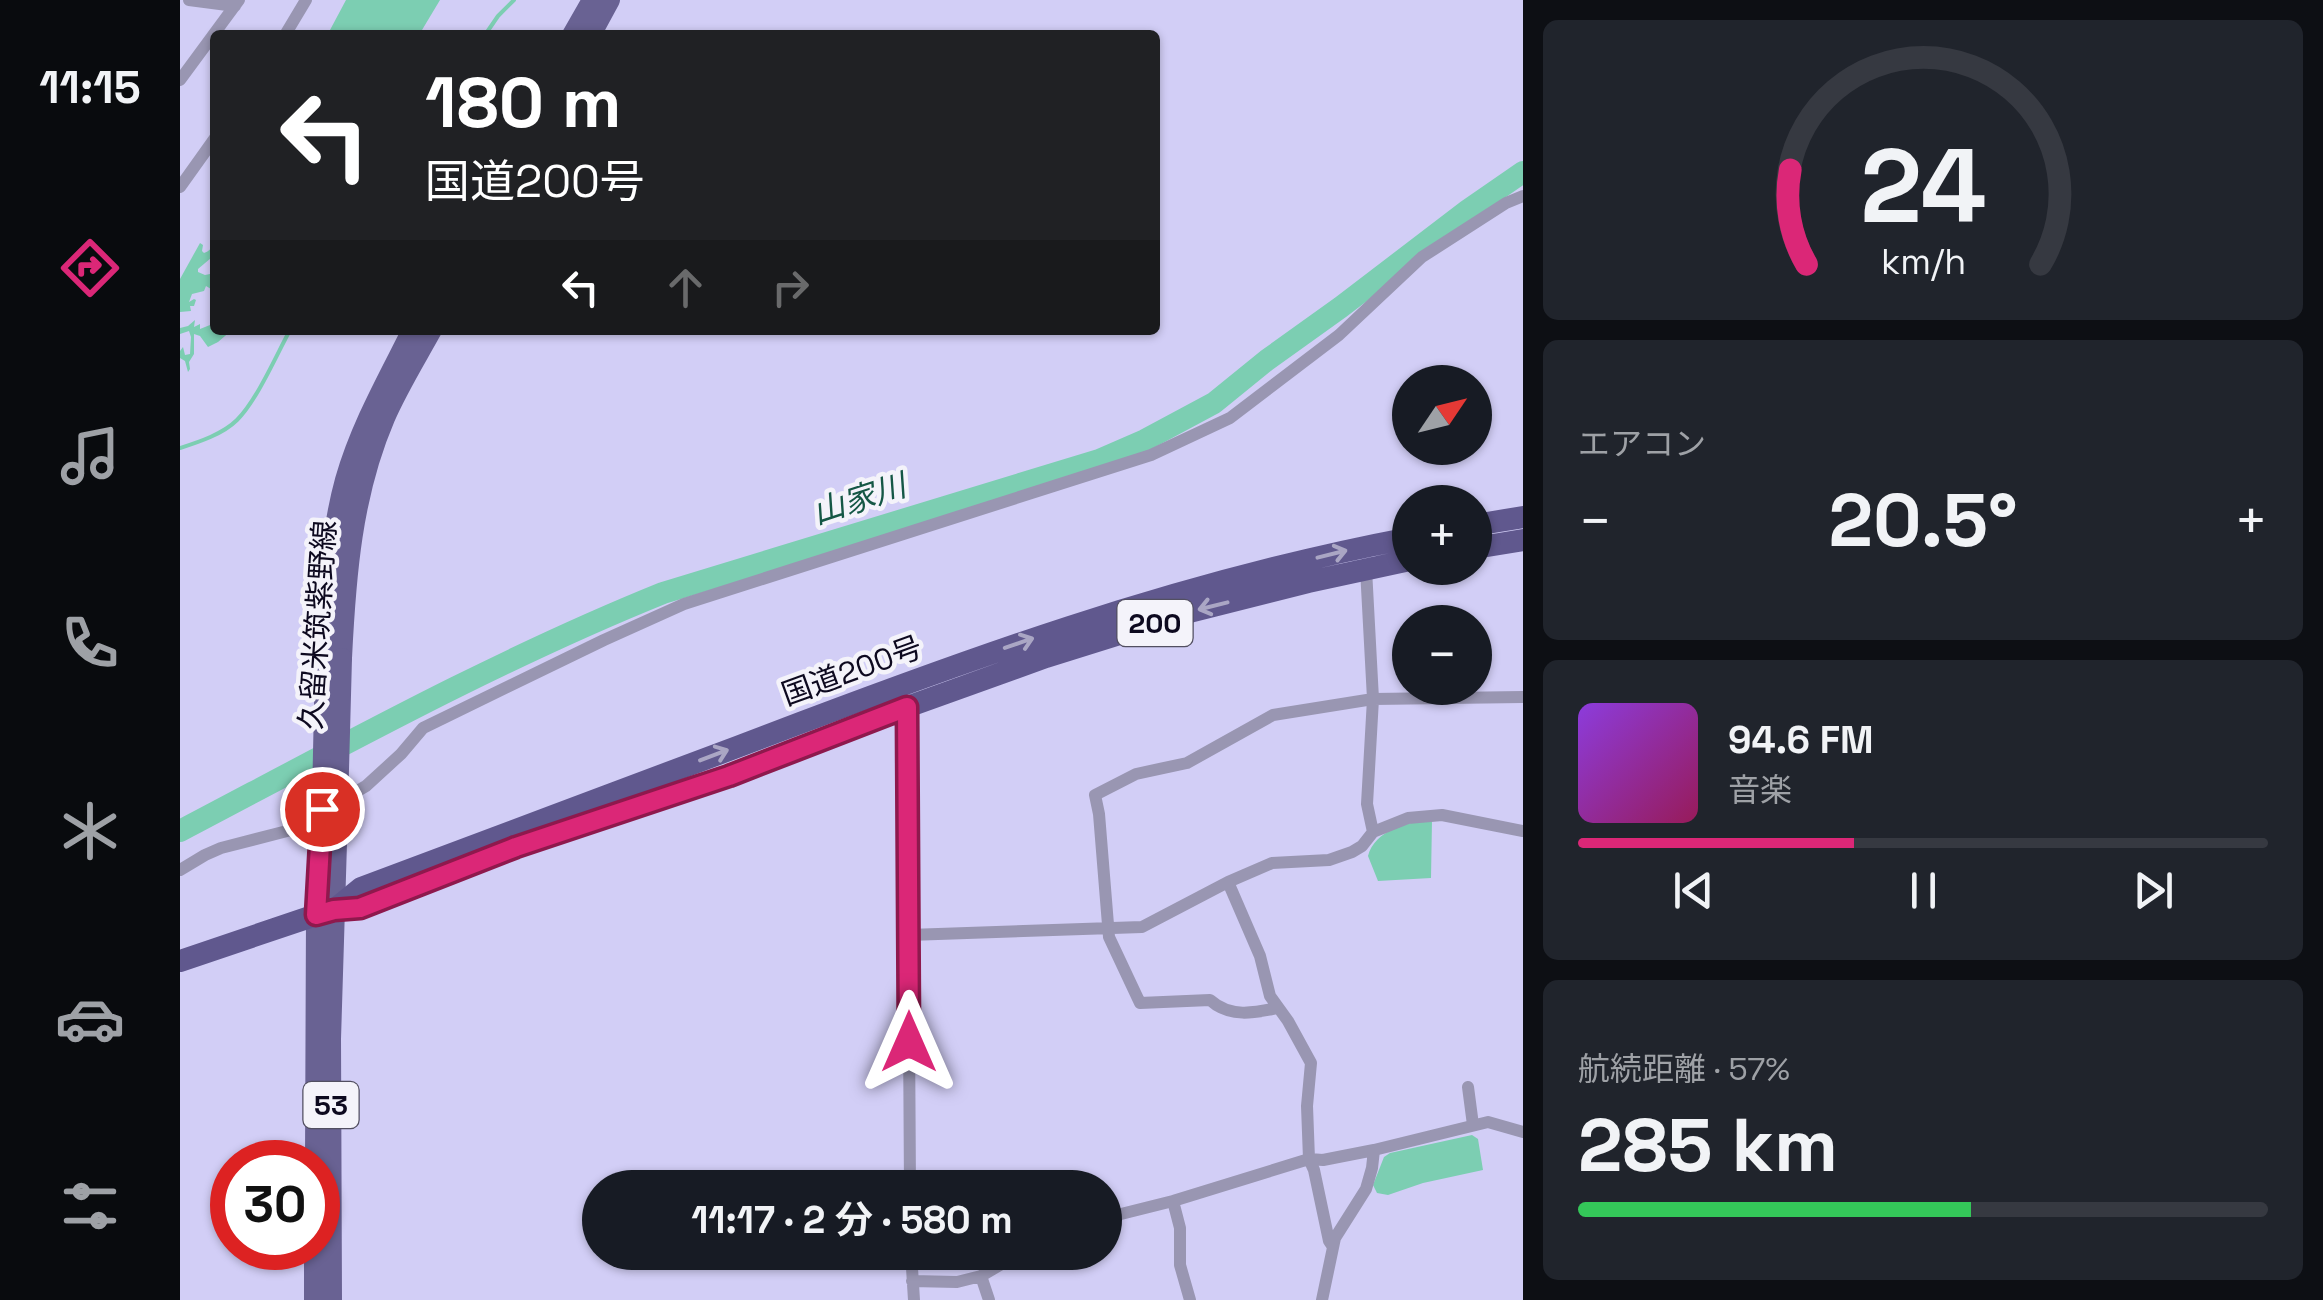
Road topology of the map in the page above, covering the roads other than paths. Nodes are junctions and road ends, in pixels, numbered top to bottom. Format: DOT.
graph roads {
  1 [pos="189,0"];
  2 [pos="306,0"];
  3 [pos="592,0"];
  4 [pos="610,0"];
  5 [pos="237,3"];
  6 [pos="220,30"];
  7 [pos="288,30"];
  8 [pos="575,30"];
  9 [pos="593,30"];
  10 [pos="210,45"];
  11 [pos="180,80"];
  12 [pos="210,145"];
  13 [pos="180,186"];
  14 [pos="1523,196"];
  15 [pos="409,335"];
  16 [pos="429,335"];
  17 [pos="1523,518"];
  18 [pos="1492,523"];
  19 [pos="1523,540"];
  20 [pos="1392,541"];
  21 [pos="1492,545"];
  22 [pos="1392,564"];
  23 [pos="1366,569"];
  24 [pos="334,658"];
  25 [pos="1523,697"];
  26 [pos="1374,700"];
  27 [pos="907,707"];
  28 [pos="1523,831"];
  29 [pos="1374,832"];
  30 [pos="180,870"];
  31 [pos="1228,882"];
  32 [pos="325,912"];
  33 [pos="1108,930"];
  34 [pos="908,935"];
  35 [pos="180,961"];
  36 [pos="1278,1008"];
  37 [pos="1468,1087"];
  38 [pos="1473,1126"];
  39 [pos="1523,1132"];
  40 [pos="316,1140"];
  41 [pos="1374,1150"];
  42 [pos="1310,1159"];
  43 [pos="910,1170"];
  44 [pos="1173,1202"];
  45 [pos="1122,1214"];
  46 [pos="1333,1247"];
  47 [pos="314,1270"];
  48 [pos="912,1270"];
  49 [pos="991,1270"];
  50 [pos="981,1276"];
  51 [pos="912,1282"];
  52 [pos="314,1300"];
  53 [pos="332,1300"];
  54 [pos="914,1300"];
  55 [pos="989,1300"];
  56 [pos="1190,1300"];
  57 [pos="1322,1300"];
  1 -- 5 [label="street"];
  2 -- 7 [label="street"];
  3 -- 8 [label="main road"];
  4 -- 9 [label="main road"];
  5 -- 6 [label="street"];
  10 -- 11 [label="street"];
  12 -- 13 [label="street"];
  14 -- 30 [label="street"];
  15 -- 24 [label="main road, 久留米筑紫野線 / 53"];
  16 -- 24 [label="main road, 久留米筑紫野線 / 53"];
  17 -- 18 [label="highway"];
  19 -- 21 [label="highway"];
  32 -- 20 [label="highway, 国道200号 / 200, one-way"];
  22 -- 23 [label="highway, 国道200号 / 200"];
  23 -- 26 [label="street"];
  23 -- 27 [label="highway, 国道200号 / 200, one-way"];
  24 -- 32 [label="main road, 久留米筑紫野線 / 53, bridge"];
  25 -- 26 [label="street"];
  26 -- 29 [label="street"];
  26 -- 33 [label="street"];
  27 -- 32 [label="highway, 国道200号 / 200"];
  27 -- 34 [label="street"];
  28 -- 29 [label="street"];
  29 -- 31 [label="street"];
  31 -- 33 [label="street"];
  31 -- 36 [label="street"];
  32 -- 35 [label="highway, 国道200号 / 200"];
  32 -- 40 [label="main road, 久留米筑紫野線 / 53"];
  32 -- 53 [label="main road, 久留米筑紫野線 / 53"];
  33 -- 34 [label="street"];
  33 -- 36 [label="street"];
  34 -- 43 [label="street"];
  36 -- 42 [label="street"];
  37 -- 38 [label="street"];
  38 -- 39 [label="street"];
  38 -- 41 [label="street"];
  41 -- 42 [label="street"];
  41 -- 46 [label="street"];
  42 -- 44 [label="street"];
  42 -- 46 [label="street"];
  44 -- 45 [label="street"];
  44 -- 56 [label="street"];
  46 -- 57 [label="street"];
  47 -- 52 [label="main road"];
  48 -- 51 [label="street"];
  49 -- 50 [label="street"];
  50 -- 51 [label="street"];
  50 -- 55 [label="street"];
  51 -- 54 [label="street"];
}
